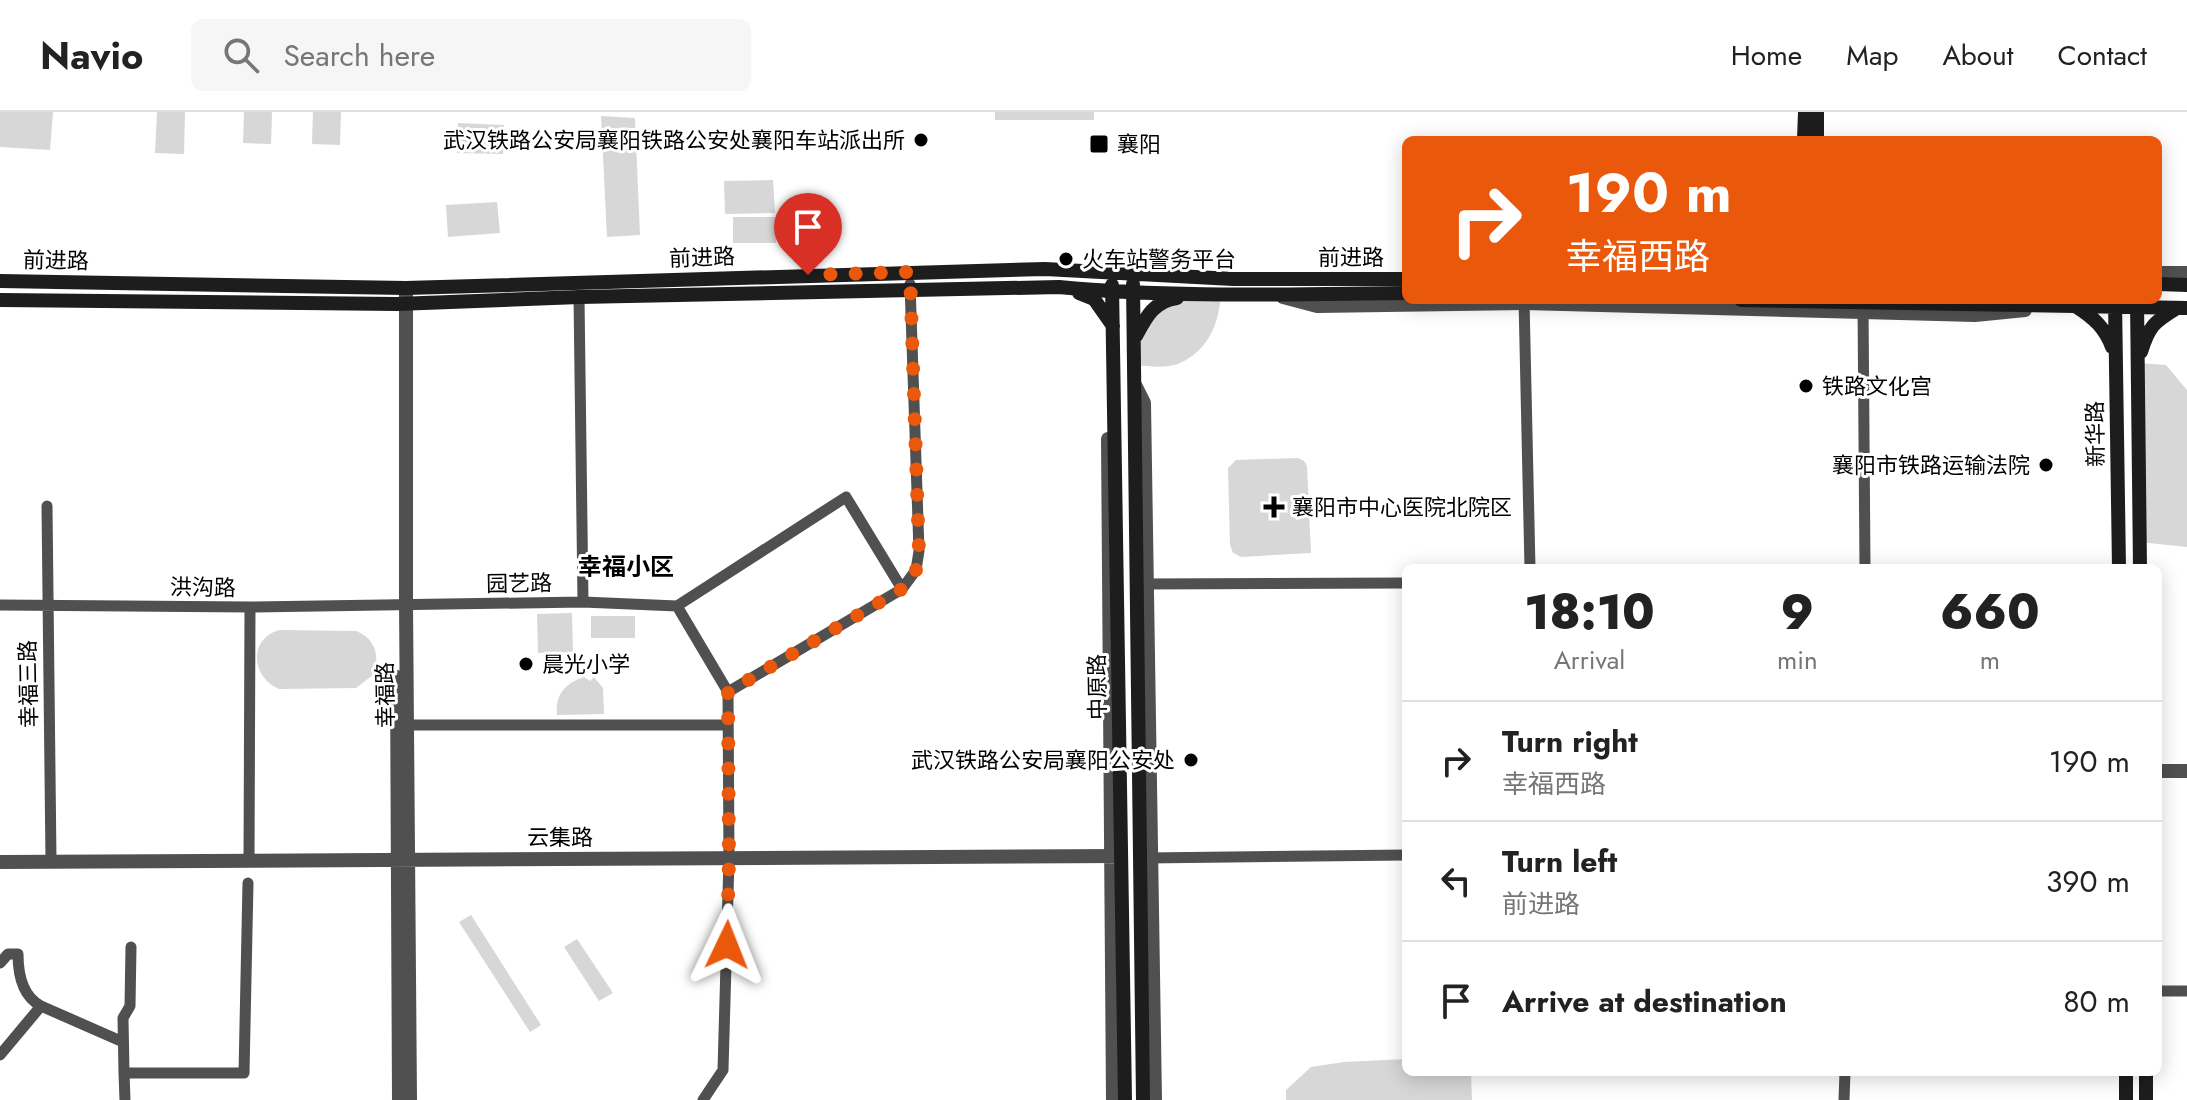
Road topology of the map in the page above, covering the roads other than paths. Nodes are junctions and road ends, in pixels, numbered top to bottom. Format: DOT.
graph roads {
  1 [pos="1805,112"];
  2 [pos="1817,112"];
  3 [pos="1804,136"];
  4 [pos="1817,136"];
  5 [pos="910,272"];
  6 [pos="1112,273"];
  7 [pos="2162,273"];
  8 [pos="2187,273"];
  9 [pos="1133,274"];
  10 [pos="1402,279"];
  11 [pos="0,281"];
  12 [pos="2162,284"];
  13 [pos="2187,285"];
  14 [pos="1059,287"];
  15 [pos="911,289"];
  16 [pos="1112,292"];
  17 [pos="1134,293"];
  18 [pos="1402,293"];
  19 [pos="1204,294"];
  20 [pos="1272,294"];
  21 [pos="402,296"];
  22 [pos="579,297"];
  23 [pos="0,300"];
  24 [pos="1402,304"];
  25 [pos="1524,304"];
  26 [pos="1694,304"];
  27 [pos="1840,304"];
  28 [pos="2115,304"];
  29 [pos="2137,304"];
  30 [pos="2075,306"];
  31 [pos="1863,307"];
  32 [pos="2184,309"];
  33 [pos="1113,326"];
  34 [pos="1134,339"];
  35 [pos="2116,360"];
  36 [pos="2137,363"];
  37 [pos="47,506"];
  38 [pos="1530,564"];
  39 [pos="1865,564"];
  40 [pos="2119,564"];
  41 [pos="2140,564"];
  42 [pos="1402,583"];
  43 [pos="1141,584"];
  44 [pos="902,589"];
  45 [pos="583,602"];
  46 [pos="47,604"];
  47 [pos="0,605"];
  48 [pos="401,605"];
  49 [pos="677,606"];
  50 [pos="250,607"];
  51 [pos="728,692"];
  52 [pos="407,725"];
  53 [pos="728,725"];
  54 [pos="2162,771"];
  55 [pos="2187,771"];
  56 [pos="1115,855"];
  57 [pos="1402,855"];
  58 [pos="403,858"];
  59 [pos="1146,858"];
  60 [pos="729,859"];
  61 [pos="51,861"];
  62 [pos="249,861"];
  63 [pos="0,862"];
  64 [pos="248,883"];
  65 [pos="131,947"];
  66 [pos="0,963"];
  67 [pos="2162,991"];
  68 [pos="2187,991"];
  69 [pos="41,1006"];
  70 [pos="123,1042"];
  71 [pos="0,1055"];
  72 [pos="124,1073"];
  73 [pos="1845,1076"];
  74 [pos="2126,1076"];
  75 [pos="2146,1076"];
  76 [pos="125,1100"];
  77 [pos="399,1100"];
  78 [pos="410,1100"];
  79 [pos="703,1100"];
  80 [pos="1113,1100"];
  81 [pos="1125,1100"];
  82 [pos="1143,1100"];
  83 [pos="1155,1100"];
  84 [pos="1844,1100"];
  85 [pos="2126,1100"];
  86 [pos="2146,1100"];
  1 -- 3 [label="main road"];
  2 -- 4 [label="main road"];
  5 -- 6 [label="main road, 前进路"];
  5 -- 15 [label="street"];
  5 -- 21 [label="main road, 前进路"];
  6 -- 9 [label="main road, 前进路"];
  6 -- 16 [label="main road, 中原路"];
  7 -- 8 [label="street"];
  9 -- 10 [label="main road, 前进路"];
  9 -- 17 [label="main road, 中原路"];
  11 -- 21 [label="main road, 前进路"];
  12 -- 13 [label="main road"];
  14 -- 15 [label="main road, 前进路"];
  14 -- 16 [label="main road, 前进路"];
  14 -- 33 [label="main road"];
  15 -- 22 [label="main road, 前进路"];
  15 -- 44 [label="street"];
  16 -- 17 [label="main road, 前进路"];
  16 -- 33 [label="main road, 中原路"];
  17 -- 19 [label="main road, 前进路"];
  17 -- 34 [label="main road, 中原路"];
  18 -- 20 [label="main road, 前进路"];
  19 -- 20 [label="main road, 前进路"];
  19 -- 34 [label="main road"];
  20 -- 24 [label="street"];
  21 -- 22 [label="main road, 前进路"];
  21 -- 23 [label="main road, 前进路"];
  21 -- 48 [label="street, 幸福路"];
  22 -- 45 [label="street"];
  25 -- 38 [label="street"];
  26 -- 31 [label="street"];
  27 -- 31 [label="main road"];
  28 -- 29 [label="main road"];
  28 -- 30 [label="main road"];
  28 -- 35 [label="main road, 新华路"];
  29 -- 32 [label="main road"];
  29 -- 36 [label="main road, 新华路"];
  30 -- 31 [label="main road"];
  30 -- 35 [label="main road"];
  31 -- 39 [label="street"];
  32 -- 36 [label="main road"];
  33 -- 56 [label="main road, 中原路"];
  34 -- 43 [label="main road, 中原路"];
  35 -- 40 [label="main road, 新华路"];
  36 -- 41 [label="main road, 新华路"];
  37 -- 46 [label="street, 幸福三路"];
  42 -- 43 [label="street"];
  43 -- 59 [label="main road, 中原路"];
  44 -- 49 [label="street"];
  44 -- 51 [label="street"];
  45 -- 48 [label="street, 园艺路"];
  45 -- 49 [label="street, 园艺路"];
  46 -- 47 [label="street, 洪沟路"];
  46 -- 50 [label="street, 洪沟路"];
  46 -- 61 [label="street, 幸福三路"];
  48 -- 50 [label="street, 洪沟路"];
  48 -- 52 [label="street, 幸福路"];
  48 -- 58 [label="street, 幸福路"];
  49 -- 51 [label="street"];
  50 -- 62 [label="street"];
  51 -- 53 [label="street"];
  52 -- 53 [label="street"];
  52 -- 58 [label="street, 幸福路"];
  53 -- 60 [label="street"];
  54 -- 55 [label="street"];
  56 -- 60 [label="street, 云集路"];
  56 -- 80 [label="street"];
  56 -- 81 [label="main road, 中原路"];
  57 -- 59 [label="street"];
  58 -- 60 [label="street, 云集路"];
  58 -- 62 [label="street, 云集路"];
  58 -- 77 [label="street, 幸福路"];
  58 -- 78 [label="street, 幸福路"];
  59 -- 82 [label="main road, 中原路"];
  59 -- 83 [label="street"];
  60 -- 79 [label="street"];
  61 -- 62 [label="street, 云集路"];
  61 -- 63 [label="street, 云集路"];
  64 -- 72 [label="street"];
  65 -- 70 [label="street"];
  66 -- 69 [label="street"];
  67 -- 68 [label="street"];
  69 -- 70 [label="street"];
  69 -- 71 [label="street"];
  70 -- 72 [label="street"];
  72 -- 76 [label="street"];
  73 -- 84 [label="street"];
  74 -- 85 [label="main road"];
  75 -- 86 [label="main road"];
}
